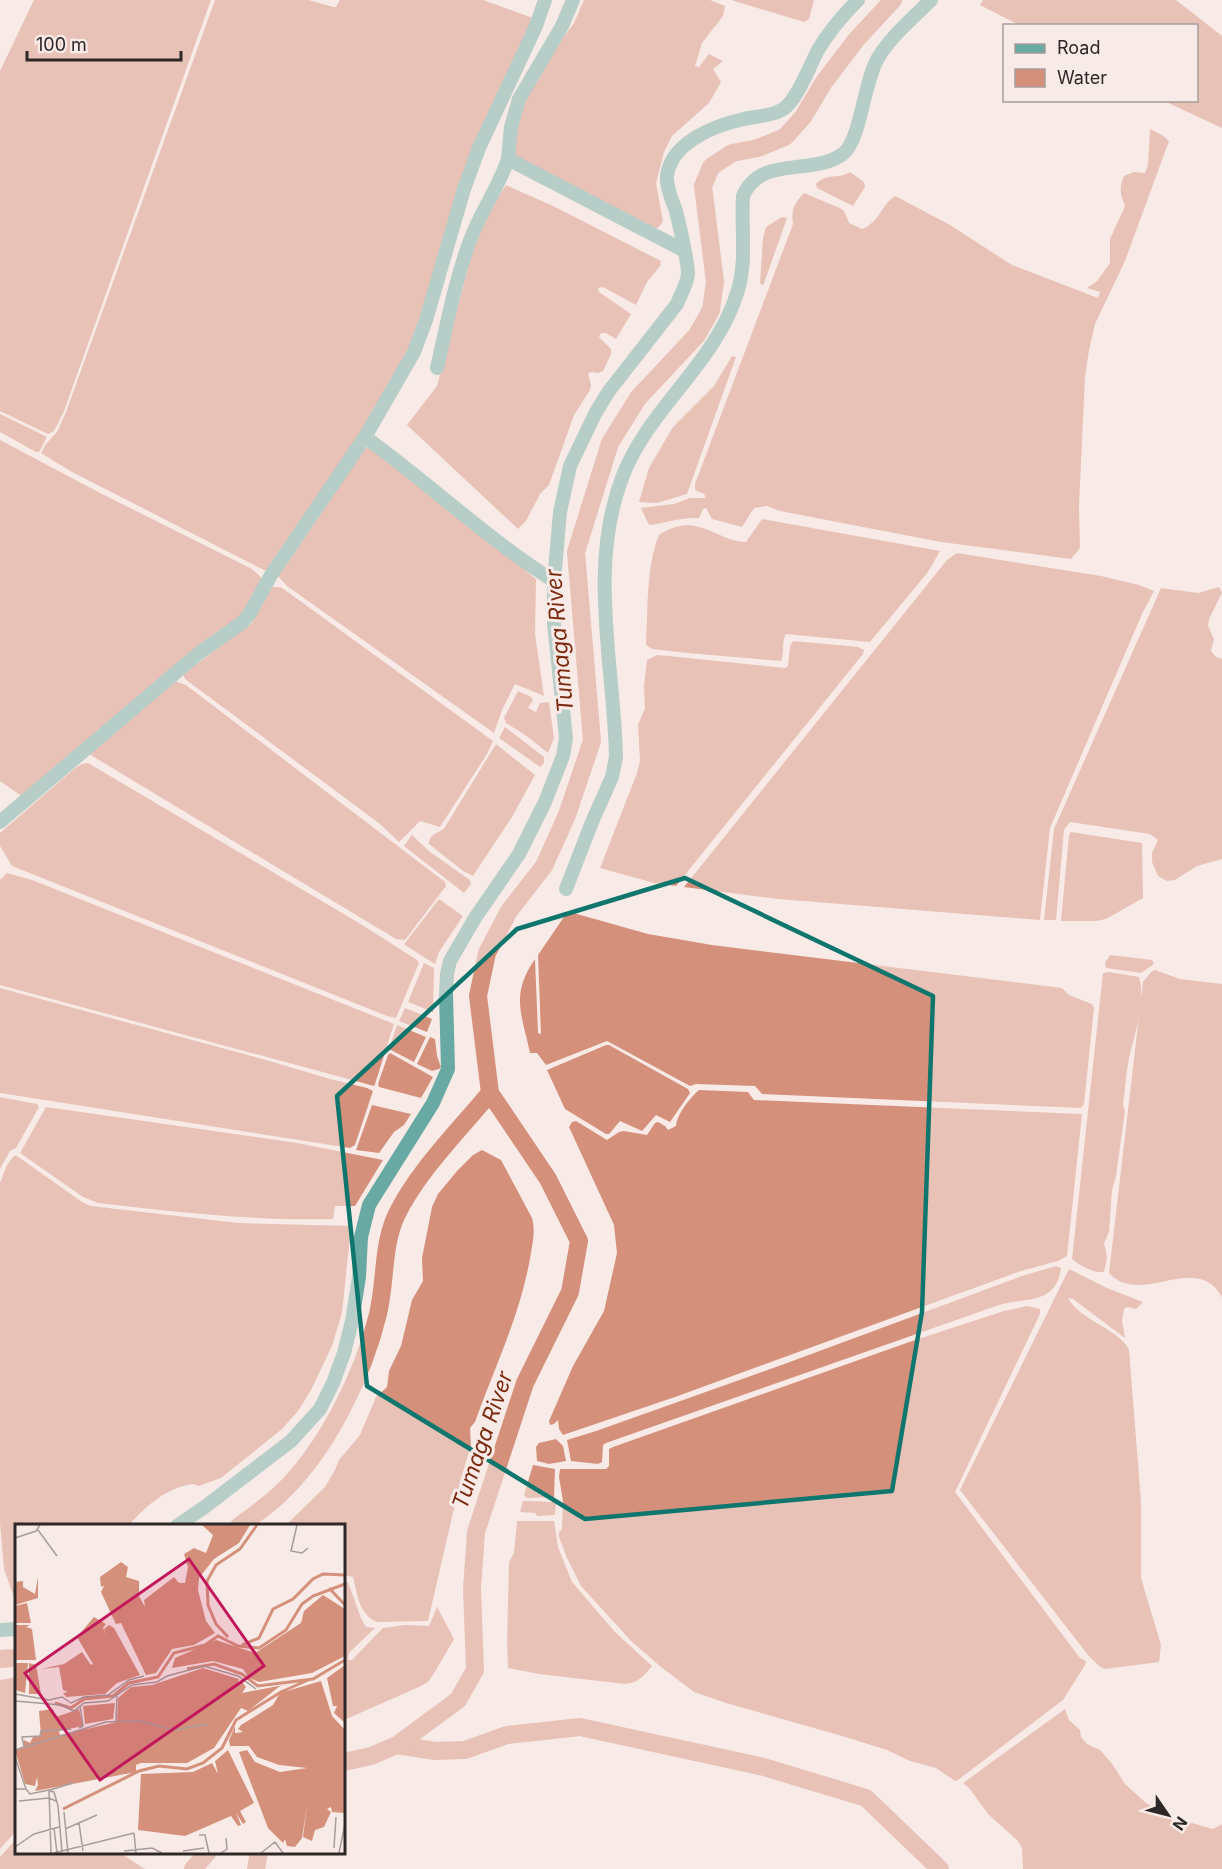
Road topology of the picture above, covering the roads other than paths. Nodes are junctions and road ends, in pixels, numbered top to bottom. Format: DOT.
graph roads {
  1 [pos="546,0"];
  2 [pos="573,0"];
  3 [pos="858,0"];
  4 [pos="931,0"];
  5 [pos="508,159"];
  6 [pos="683,250"];
  7 [pos="437,368"];
  8 [pos="365,437"];
  9 [pos="554,582"];
  10 [pos="0,822"];
  11 [pos="566,889"];
  12 [pos="180,1524"];
  13 [pos="15,1629"];
  14 [pos="0,1630"];
  1 -- 8 [label="street"];
  2 -- 5 [label="street"];
  3 -- 6 [label="street"];
  4 -- 11 [label="street"];
  5 -- 6 [label="street"];
  5 -- 7 [label="street"];
  6 -- 9 [label="street"];
  8 -- 9 [label="street"];
  8 -- 10 [label="street"];
  9 -- 12 [label="street"];
  13 -- 14 [label="street"];
}
